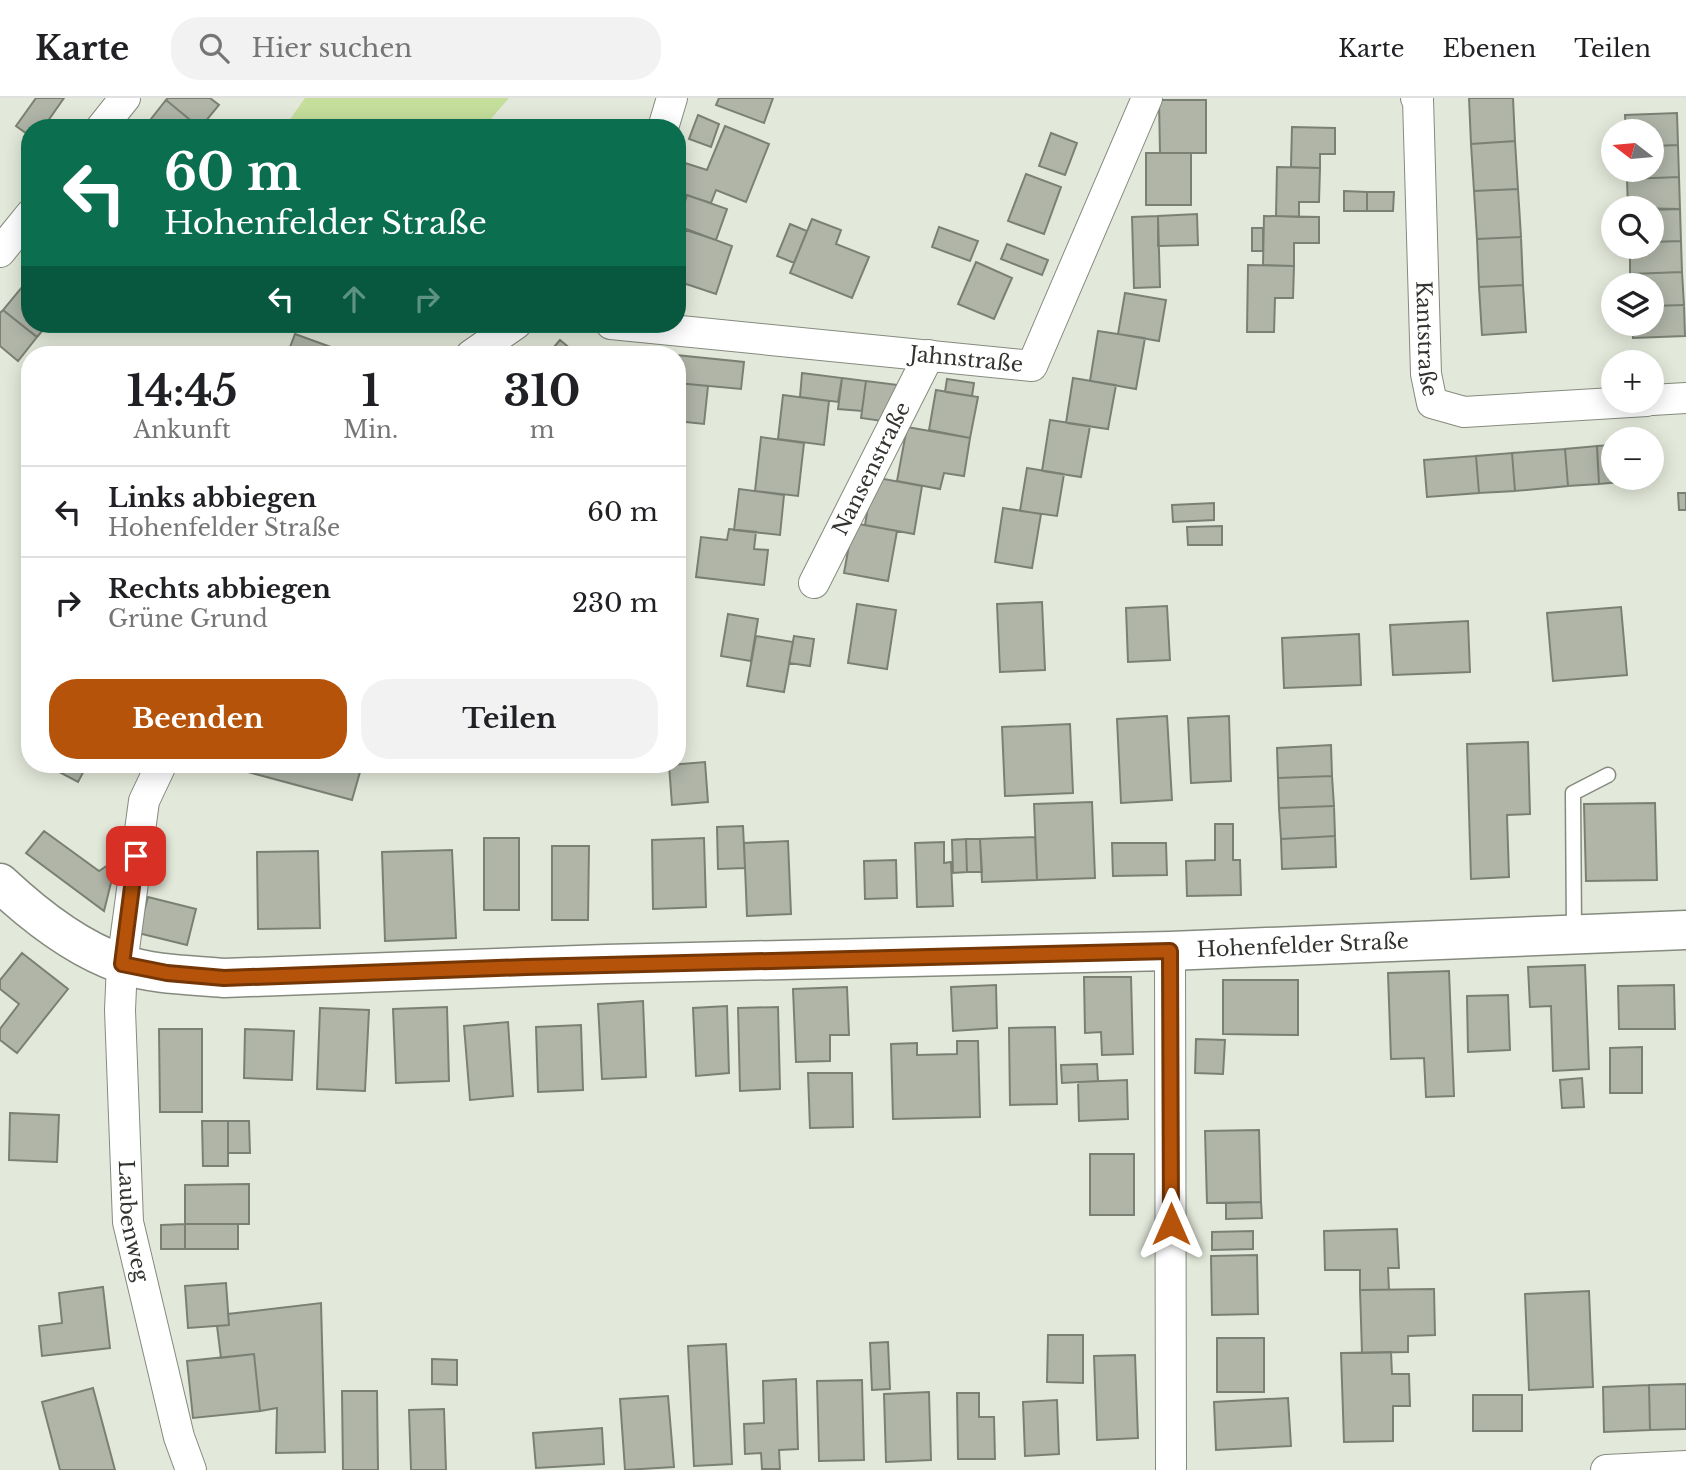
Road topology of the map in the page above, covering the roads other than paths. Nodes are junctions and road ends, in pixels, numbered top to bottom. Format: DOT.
graph roads {
  1 [pos="125,98"];
  2 [pos="672,98"];
  3 [pos="1147,98"];
  4 [pos="1418,98"];
  5 [pos="108,119"];
  6 [pos="666,119"];
  7 [pos="21,226"];
  8 [pos="0,252"];
  9 [pos="686,331"];
  10 [pos="503,333"];
  11 [pos="484,346"];
  12 [pos="929,355"];
  13 [pos="1686,398"];
  14 [pos="1664,400"];
  15 [pos="1601,404"];
  16 [pos="814,583"];
  17 [pos="157,773"];
  18 [pos="1608,775"];
  19 [pos="0,883"];
  20 [pos="1686,930"];
  21 [pos="1574,934"];
  22 [pos="1170,951"];
  23 [pos="122,964"];
  24 [pos="1686,1466"];
  25 [pos="191,1470"];
  26 [pos="1171,1470"];
  27 [pos="1606,1470"];
  1 -- 5 [label="street"];
  2 -- 6 [label="street"];
  3 -- 12 [label="street, Jahnstraße"];
  4 -- 15 [label="street, Kantstraße"];
  7 -- 8 [label="street"];
  9 -- 12 [label="street, Jahnstraße"];
  10 -- 11 [label="street"];
  12 -- 16 [label="street, Nansenstraße"];
  13 -- 14 [label="street, Kantstraße"];
  17 -- 23 [label="street, Laubenweg"];
  18 -- 21 [label="lane"];
  19 -- 23 [label="street, Hohenfelder Straße"];
  20 -- 21 [label="street, Hohenfelder Straße"];
  21 -- 22 [label="street, Hohenfelder Straße"];
  22 -- 23 [label="street, Hohenfelder Straße"];
  22 -- 26 [label="street"];
  23 -- 25 [label="street, Laubenweg"];
  24 -- 27 [label="street"];
}
